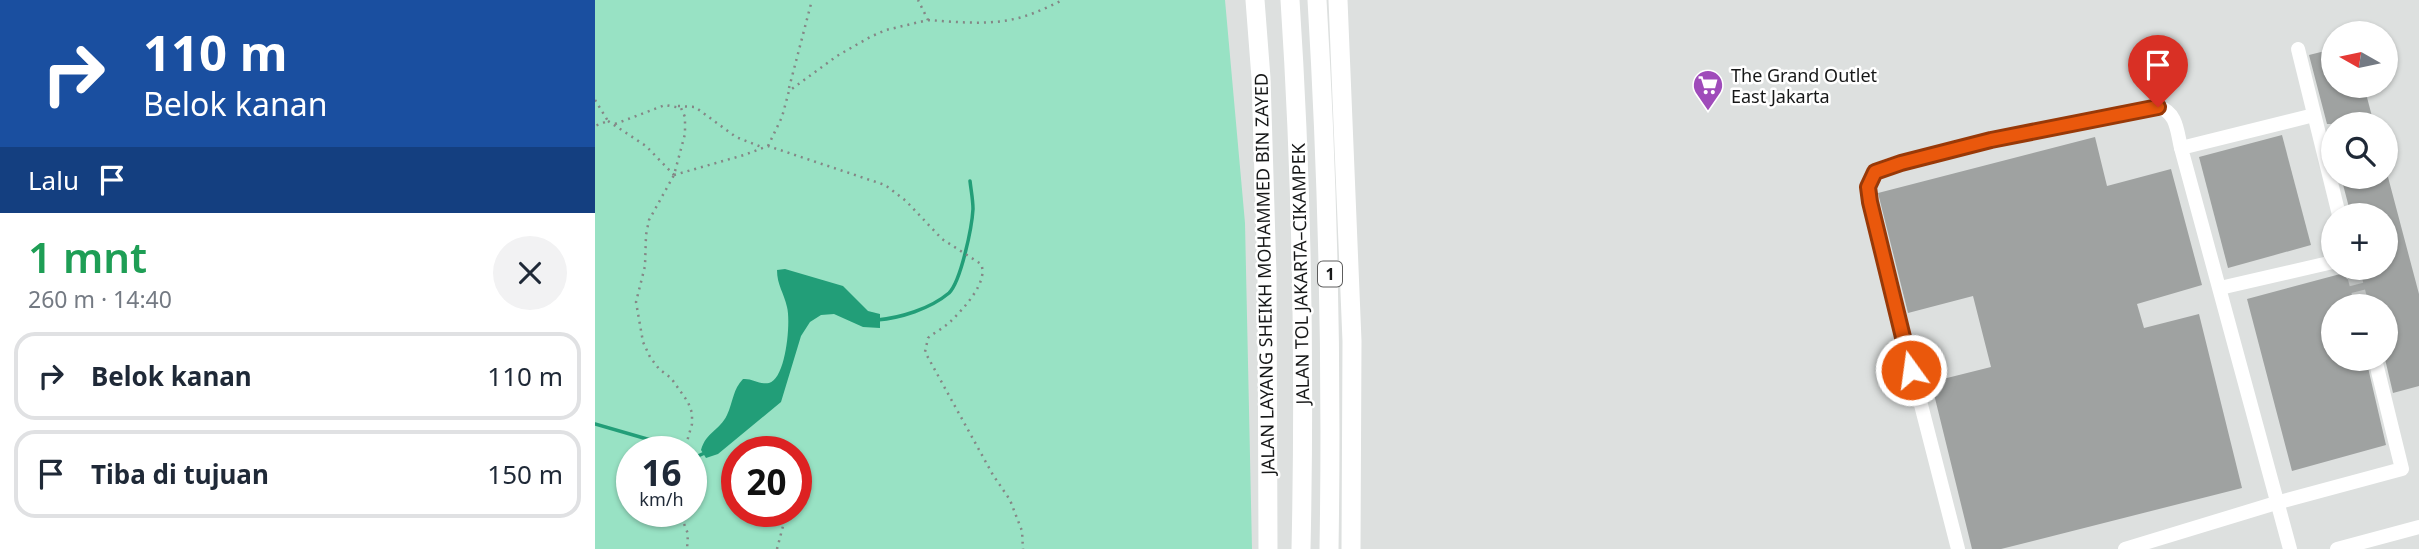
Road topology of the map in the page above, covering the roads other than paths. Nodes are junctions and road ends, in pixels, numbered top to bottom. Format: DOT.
graph roads {
  1 [pos="1255,0"];
  2 [pos="1290,0"];
  3 [pos="1317,0"];
  4 [pos="1338,0"];
  5 [pos="2298,49"];
  6 [pos="2314,115"];
  7 [pos="2181,148"];
  8 [pos="2336,203"];
  9 [pos="2321,265"];
  10 [pos="2220,288"];
  11 [pos="2378,371"];
  12 [pos="2276,503"];
  13 [pos="2419,527"];
  14 [pos="1268,549"];
  15 [pos="1301,549"];
  16 [pos="1329,549"];
  17 [pos="1351,549"];
  18 [pos="1958,549"];
  19 [pos="2126,549"];
  20 [pos="2290,549"];
  21 [pos="2337,549"];
  1 -- 14 [label="highway, JALAN LAYANG SHEIKH MOHAMMED BIN ZAYED"];
  2 -- 15 [label="highway, JALAN TOL JAKARTA–CIKAMPEK / 1"];
  3 -- 16 [label="highway, JALAN TOL JAKARTA–CIKAMPEK / 1"];
  4 -- 17 [label="highway, 1"];
  5 -- 6 [label="street"];
  6 -- 7 [label="street"];
  6 -- 8 [label="street"];
  7 -- 10 [label="street"];
  7 -- 18 [label="street"];
  9 -- 10 [label="street"];
  10 -- 12 [label="street"];
  11 -- 12 [label="street"];
  12 -- 19 [label="street"];
  12 -- 20 [label="street"];
  13 -- 21 [label="street"];
}
